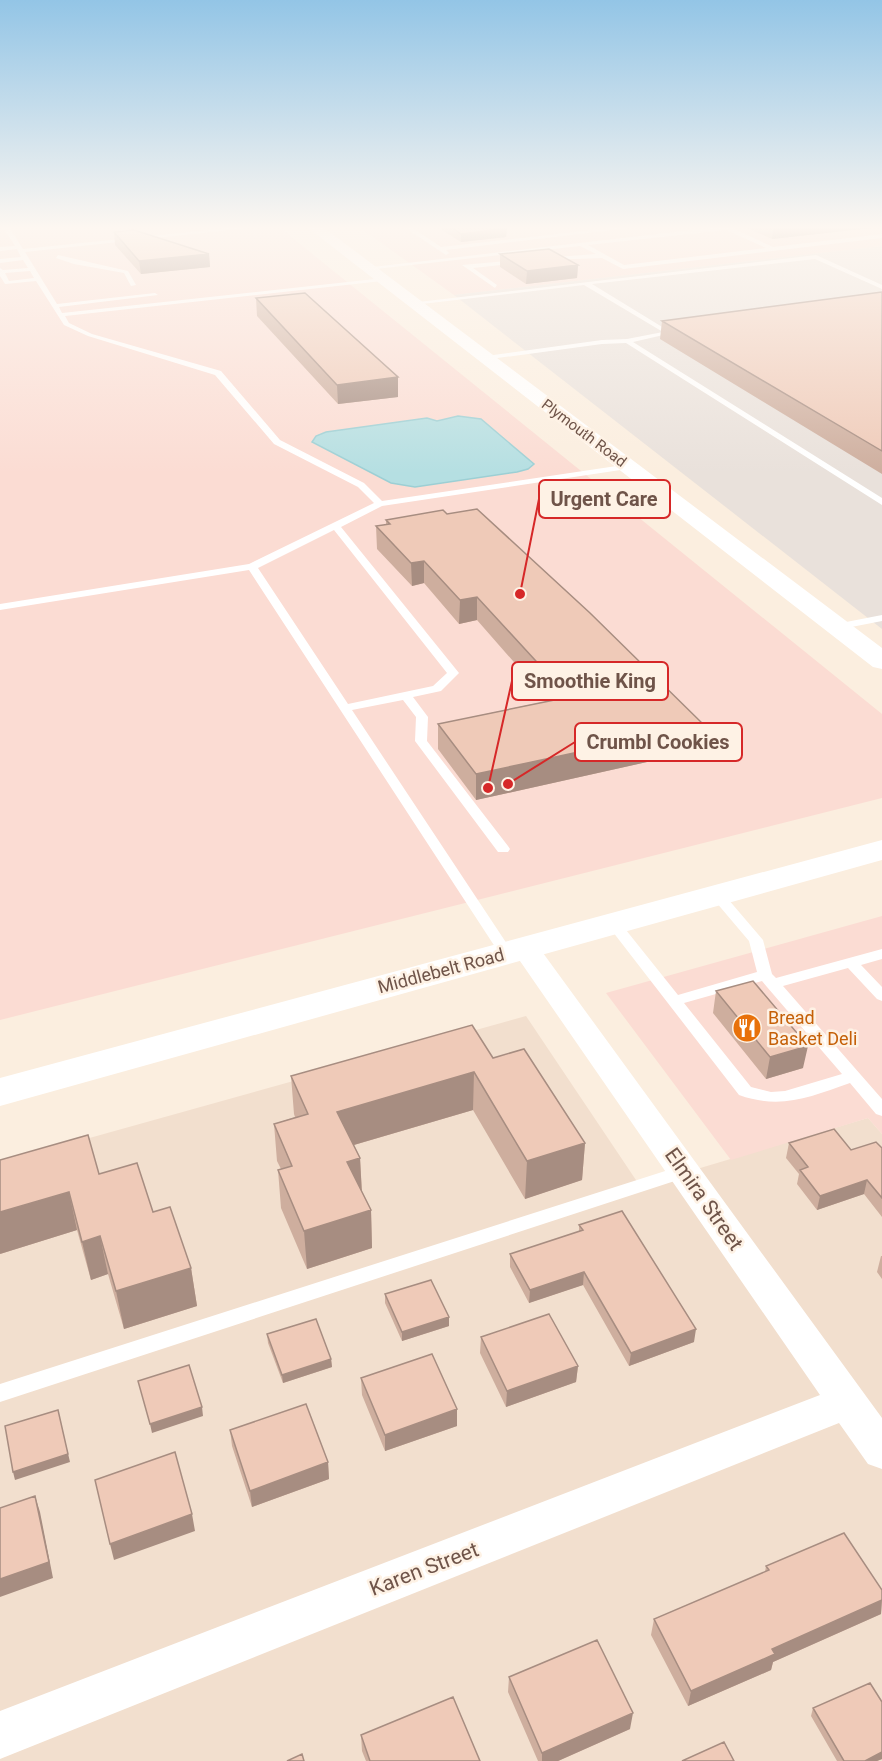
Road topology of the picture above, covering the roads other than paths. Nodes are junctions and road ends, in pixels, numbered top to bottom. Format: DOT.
graph roads {
  1 [pos="56,309"];
  2 [pos="102,309"];
  3 [pos="421,309"];
  4 [pos="628,309"];
  5 [pos="60,315"];
  6 [pos="678,332"];
  7 [pos="669,333"];
  8 [pos="627,341"];
  9 [pos="486,358"];
  10 [pos="627,466"];
  11 [pos="882,502"];
  12 [pos="380,504"];
  13 [pos="336,526"];
  14 [pos="252,567"];
  15 [pos="0,607"];
  16 [pos="882,618"];
  17 [pos="836,627"];
  18 [pos="882,661"];
  19 [pos="406,696"];
  20 [pos="345,708"];
  21 [pos="503,849"];
  22 [pos="882,850"];
  23 [pos="717,895"];
  24 [pos="613,923"];
  25 [pos="516,950"];
  26 [pos="882,954"];
  27 [pos="850,962"];
  28 [pos="769,980"];
  29 [pos="882,996"];
  30 [pos="674,1001"];
  31 [pos="853,1076"];
  32 [pos="0,1092"];
  33 [pos="882,1110"];
  34 [pos="684,1171"];
  35 [pos="0,1394"];
  36 [pos="848,1402"];
  37 [pos="882,1451"];
  38 [pos="0,1735"];
  1 -- 5 [label="lane"];
  2 -- 5 [label="lane"];
  3 -- 9 [label="main road, Plymouth Road"];
  4 -- 7 [label="lane"];
  5 -- 12 [label="lane"];
  6 -- 7 [label="lane"];
  7 -- 8 [label="lane"];
  8 -- 9 [label="lane"];
  8 -- 11 [label="lane"];
  9 -- 10 [label="main road, Plymouth Road"];
  10 -- 12 [label="lane"];
  10 -- 17 [label="main road, Plymouth Road"];
  12 -- 13 [label="lane"];
  13 -- 14 [label="lane"];
  13 -- 19 [label="lane"];
  14 -- 15 [label="lane"];
  14 -- 20 [label="lane"];
  16 -- 17 [label="lane"];
  17 -- 18 [label="main road, Plymouth Road"];
  19 -- 20 [label="lane"];
  19 -- 21 [label="lane"];
  20 -- 25 [label="lane"];
  22 -- 23 [label="main road, Middlebelt Road"];
  23 -- 24 [label="main road, Middlebelt Road"];
  23 -- 28 [label="lane"];
  24 -- 25 [label="main road, Middlebelt Road"];
  24 -- 30 [label="lane"];
  25 -- 32 [label="main road, Middlebelt Road"];
  25 -- 34 [label="street, Elmira Street"];
  26 -- 27 [label="lane"];
  27 -- 28 [label="lane"];
  27 -- 29 [label="lane"];
  28 -- 30 [label="lane"];
  28 -- 31 [label="lane"];
  30 -- 31 [label="lane"];
  31 -- 33 [label="lane"];
  34 -- 35 [label="lane"];
  34 -- 36 [label="street, Elmira Street"];
  36 -- 37 [label="street, Elmira Street"];
  36 -- 38 [label="street, Karen Street"];
}
